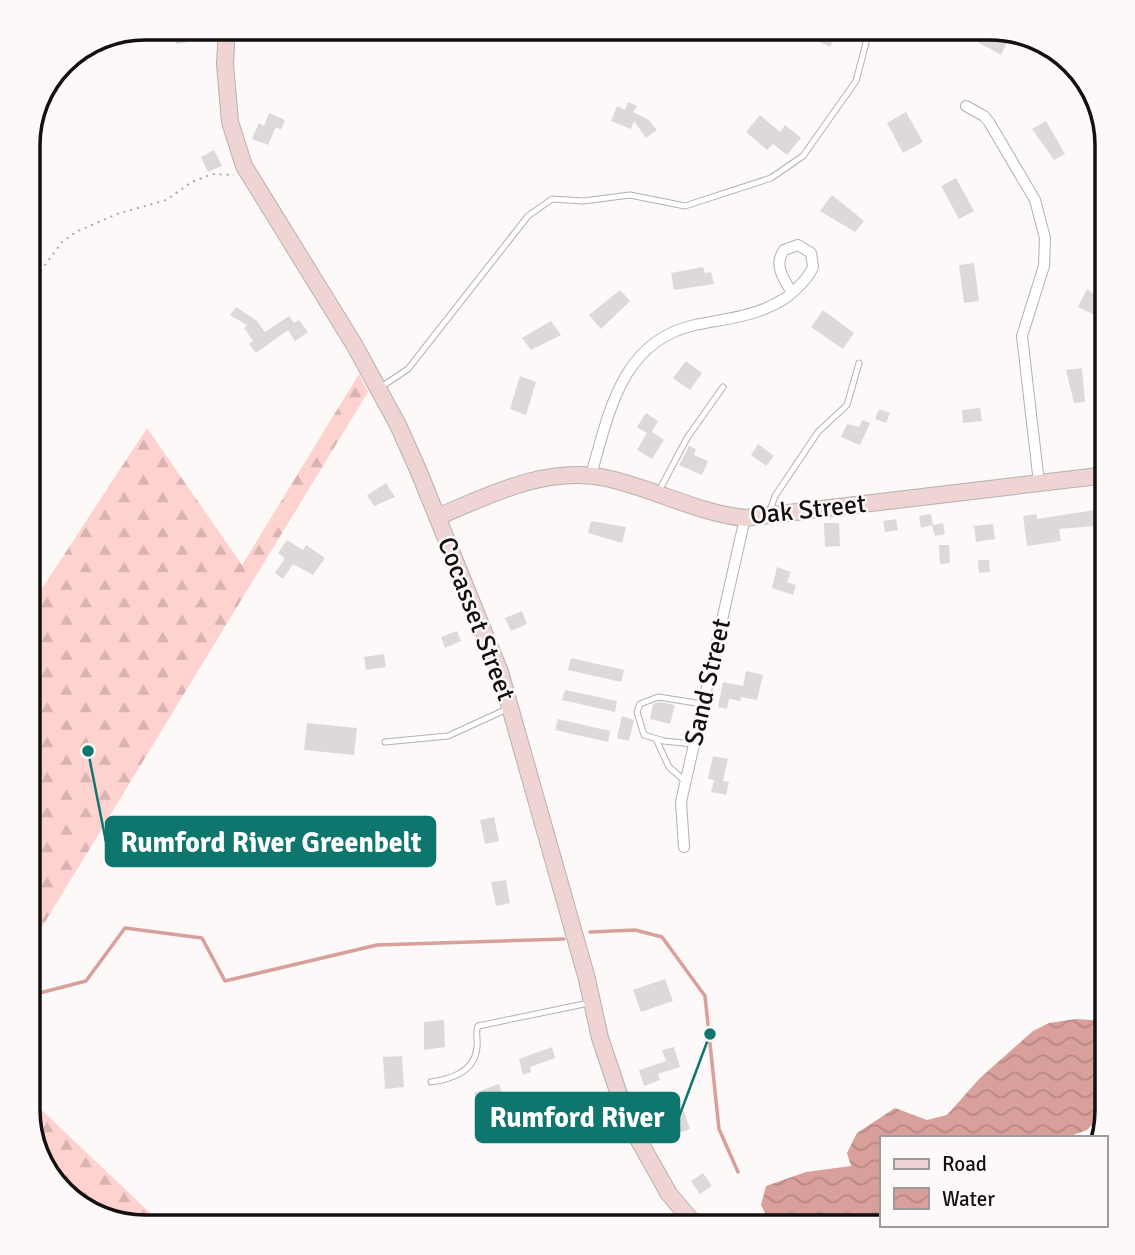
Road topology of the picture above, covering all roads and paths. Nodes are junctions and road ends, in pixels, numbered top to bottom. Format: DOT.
graph roads {
  1 [pos="226,40"];
  2 [pos="867,40"];
  3 [pos="966,106"];
  4 [pos="254,183"];
  5 [pos="40,272"];
  6 [pos="792,293"];
  7 [pos="859,363"];
  8 [pos="723,387"];
  9 [pos="379,389"];
  10 [pos="591,475"];
  11 [pos="1095,476"];
  12 [pos="1039,483"];
  13 [pos="658,494"];
  14 [pos="768,516"];
  15 [pos="437,517"];
  16 [pos="745,518"];
  17 [pos="703,704"];
  18 [pos="510,708"];
  19 [pos="656,738"];
  20 [pos="385,743"];
  21 [pos="694,744"];
  22 [pos="685,781"];
  23 [pos="684,847"];
  24 [pos="592,1002"];
  25 [pos="431,1082"];
  26 [pos="687,1215"];
  1 -- 4 [label="main road, Cocasset Street"];
  2 -- 9 [label="lane"];
  3 -- 12 [label="street"];
  4 -- 5 [label="path"];
  4 -- 9 [label="main road, Cocasset Street"];
  6 -- 10 [label="street"];
  7 -- 14 [label="lane"];
  8 -- 13 [label="lane"];
  9 -- 15 [label="main road, Cocasset Street"];
  10 -- 13 [label="main road, Oak Street"];
  10 -- 15 [label="main road, Oak Street"];
  11 -- 12 [label="main road, Oak Street"];
  12 -- 14 [label="main road, Oak Street"];
  13 -- 16 [label="main road, Oak Street"];
  14 -- 16 [label="main road, Oak Street"];
  15 -- 18 [label="main road, Cocasset Street"];
  16 -- 17 [label="street, Sand Street"];
  17 -- 19 [label="lane"];
  17 -- 21 [label="street, Sand Street"];
  18 -- 20 [label="lane"];
  18 -- 24 [label="main road, Cocasset Street"];
  19 -- 21 [label="lane"];
  19 -- 22 [label="lane"];
  21 -- 22 [label="street, Sand Street"];
  22 -- 23 [label="street, Sand Street"];
  24 -- 25 [label="lane"];
  24 -- 26 [label="main road, Cocasset Street"];
}
